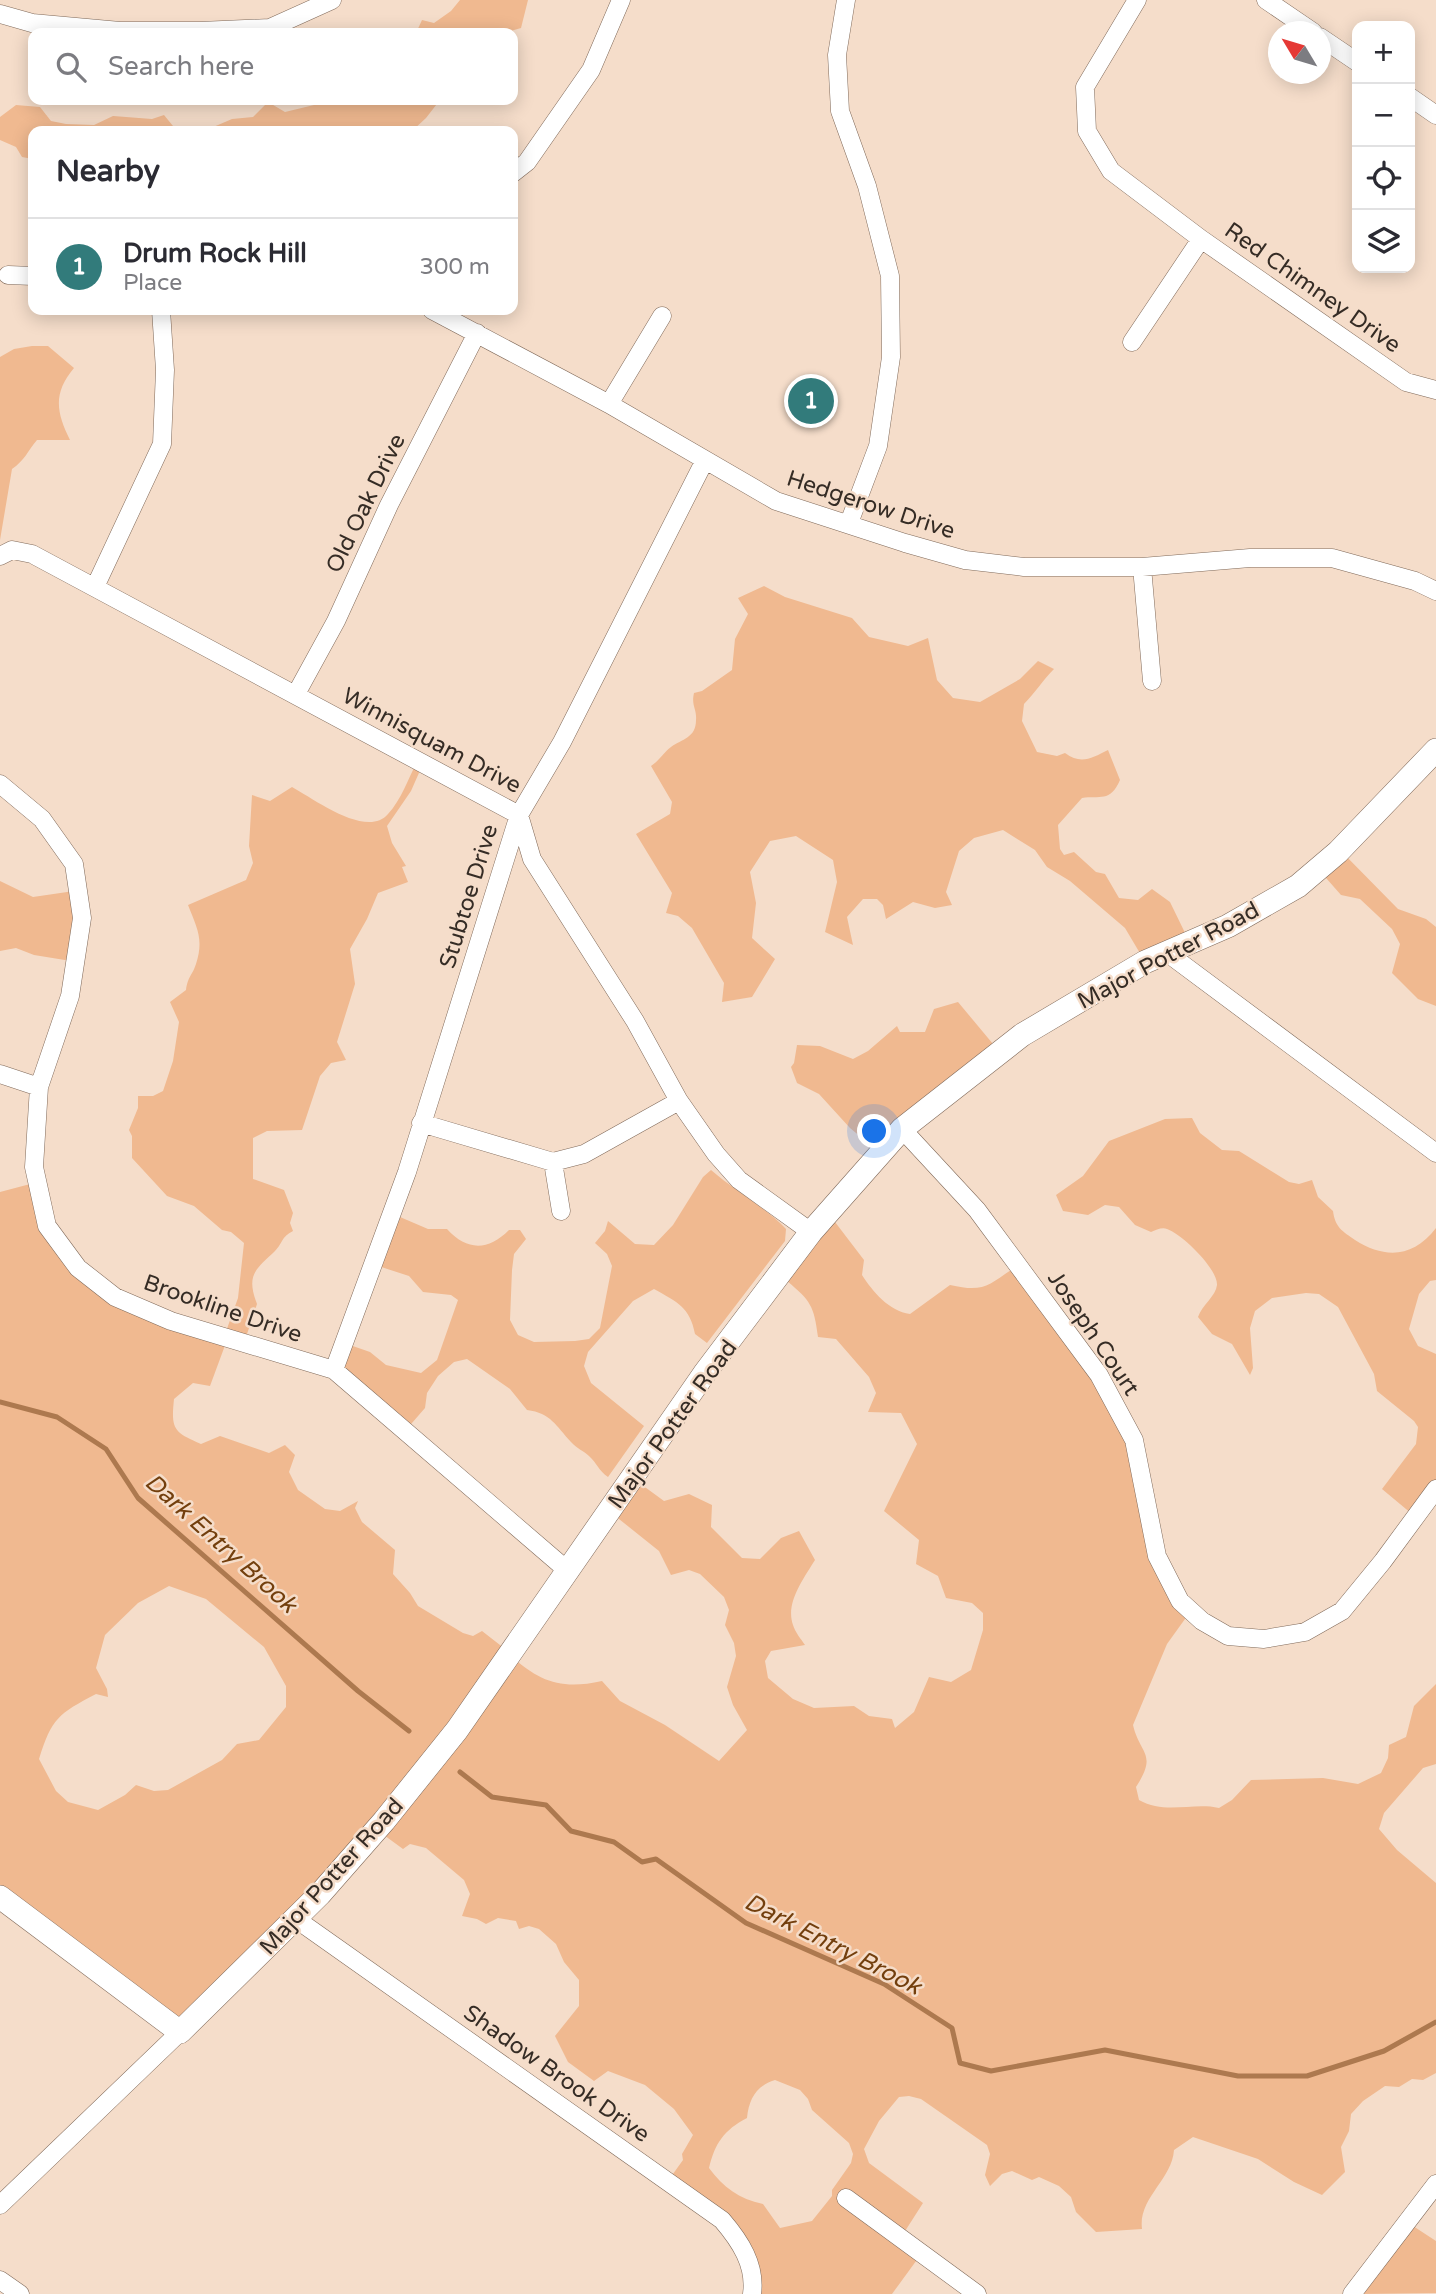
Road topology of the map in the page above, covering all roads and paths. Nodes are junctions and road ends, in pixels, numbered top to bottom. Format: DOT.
graph roads {
  1 [pos="332,0"];
  2 [pos="621,0"];
  3 [pos="846,0"];
  4 [pos="1137,0"];
  5 [pos="1266,0"];
  6 [pos="0,14"];
  7 [pos="1296,21"];
  8 [pos="81,28"];
  9 [pos="252,28"];
  10 [pos="1331,44"];
  11 [pos="1352,59"];
  12 [pos="1415,100"];
  13 [pos="1436,115"];
  14 [pos="518,169"];
  15 [pos="1200,239"];
  16 [pos="8,275"];
  17 [pos="28,276"];
  18 [pos="161,315"];
  19 [pos="442,315"];
  20 [pos="662,316"];
  21 [pos="477,333"];
  22 [pos="1132,342"];
  23 [pos="1436,390"];
  24 [pos="609,404"];
  25 [pos="705,460"];
  26 [pos="849,523"];
  27 [pos="6,553"];
  28 [pos="1142,567"];
  29 [pos="95,587"];
  30 [pos="1436,591"];
  31 [pos="1152,681"];
  32 [pos="296,694"];
  33 [pos="1436,750"];
  34 [pos="0,784"];
  35 [pos="519,815"];
  36 [pos="1166,952"];
  37 [pos="0,1074"];
  38 [pos="39,1087"];
  39 [pos="679,1101"];
  40 [pos="421,1123"];
  41 [pos="902,1129"];
  42 [pos="1436,1153"];
  43 [pos="553,1162"];
  44 [pos="561,1211"];
  45 [pos="811,1232"];
  46 [pos="334,1370"];
  47 [pos="1436,1489"];
  48 [pos="568,1571"];
  49 [pos="0,1897"];
  50 [pos="296,1919"];
  51 [pos="180,2032"];
  52 [pos="1436,2184"];
  53 [pos="846,2198"];
  54 [pos="0,2205"];
  55 [pos="0,2280"];
  56 [pos="20,2294"];
  57 [pos="752,2294"];
  58 [pos="977,2294"];
  59 [pos="1352,2294"];
  1 -- 9 [label="street"];
  2 -- 14 [label="street"];
  3 -- 26 [label="street"];
  4 -- 15 [label="street, Red Chimney Drive"];
  5 -- 7 [label="street"];
  6 -- 8 [label="street"];
  10 -- 11 [label="street"];
  12 -- 13 [label="street"];
  15 -- 22 [label="street, Red Chimney Drive"];
  15 -- 23 [label="street, Red Chimney Drive"];
  16 -- 17 [label="street"];
  18 -- 29 [label="street"];
  19 -- 21 [label="street, Hedgerow Drive"];
  20 -- 24 [label="street"];
  21 -- 24 [label="street, Hedgerow Drive"];
  21 -- 32 [label="street, Old Oak Drive"];
  24 -- 25 [label="street, Hedgerow Drive"];
  25 -- 26 [label="street, Hedgerow Drive"];
  25 -- 35 [label="street, Stubtoe Drive"];
  26 -- 28 [label="street, Hedgerow Drive"];
  27 -- 29 [label="street, Winnisquam Drive"];
  28 -- 30 [label="street, Hedgerow Drive"];
  28 -- 31 [label="street"];
  29 -- 32 [label="street, Winnisquam Drive"];
  32 -- 35 [label="street, Winnisquam Drive"];
  33 -- 36 [label="street, Major Potter Road"];
  34 -- 38 [label="street, Brookline Drive"];
  35 -- 39 [label="street, Winnisquam Drive"];
  35 -- 40 [label="street, Stubtoe Drive"];
  36 -- 41 [label="street, Major Potter Road"];
  36 -- 42 [label="street"];
  37 -- 38 [label="street"];
  38 -- 46 [label="street, Brookline Drive"];
  39 -- 43 [label="street"];
  39 -- 45 [label="street, Winnisquam Drive"];
  40 -- 43 [label="street"];
  40 -- 46 [label="street, Stubtoe Drive"];
  41 -- 45 [label="street, Major Potter Road"];
  41 -- 47 [label="street, Joseph Court"];
  43 -- 44 [label="street"];
  45 -- 48 [label="street, Major Potter Road"];
  46 -- 48 [label="street, Brookline Drive"];
  48 -- 50 [label="street, Major Potter Road"];
  49 -- 51 [label="street"];
  50 -- 51 [label="street, Major Potter Road"];
  50 -- 57 [label="street, Shadow Brook Drive"];
  51 -- 54 [label="street, Major Potter Road"];
  52 -- 59 [label="street"];
  53 -- 58 [label="street"];
  55 -- 56 [label="street"];
}
